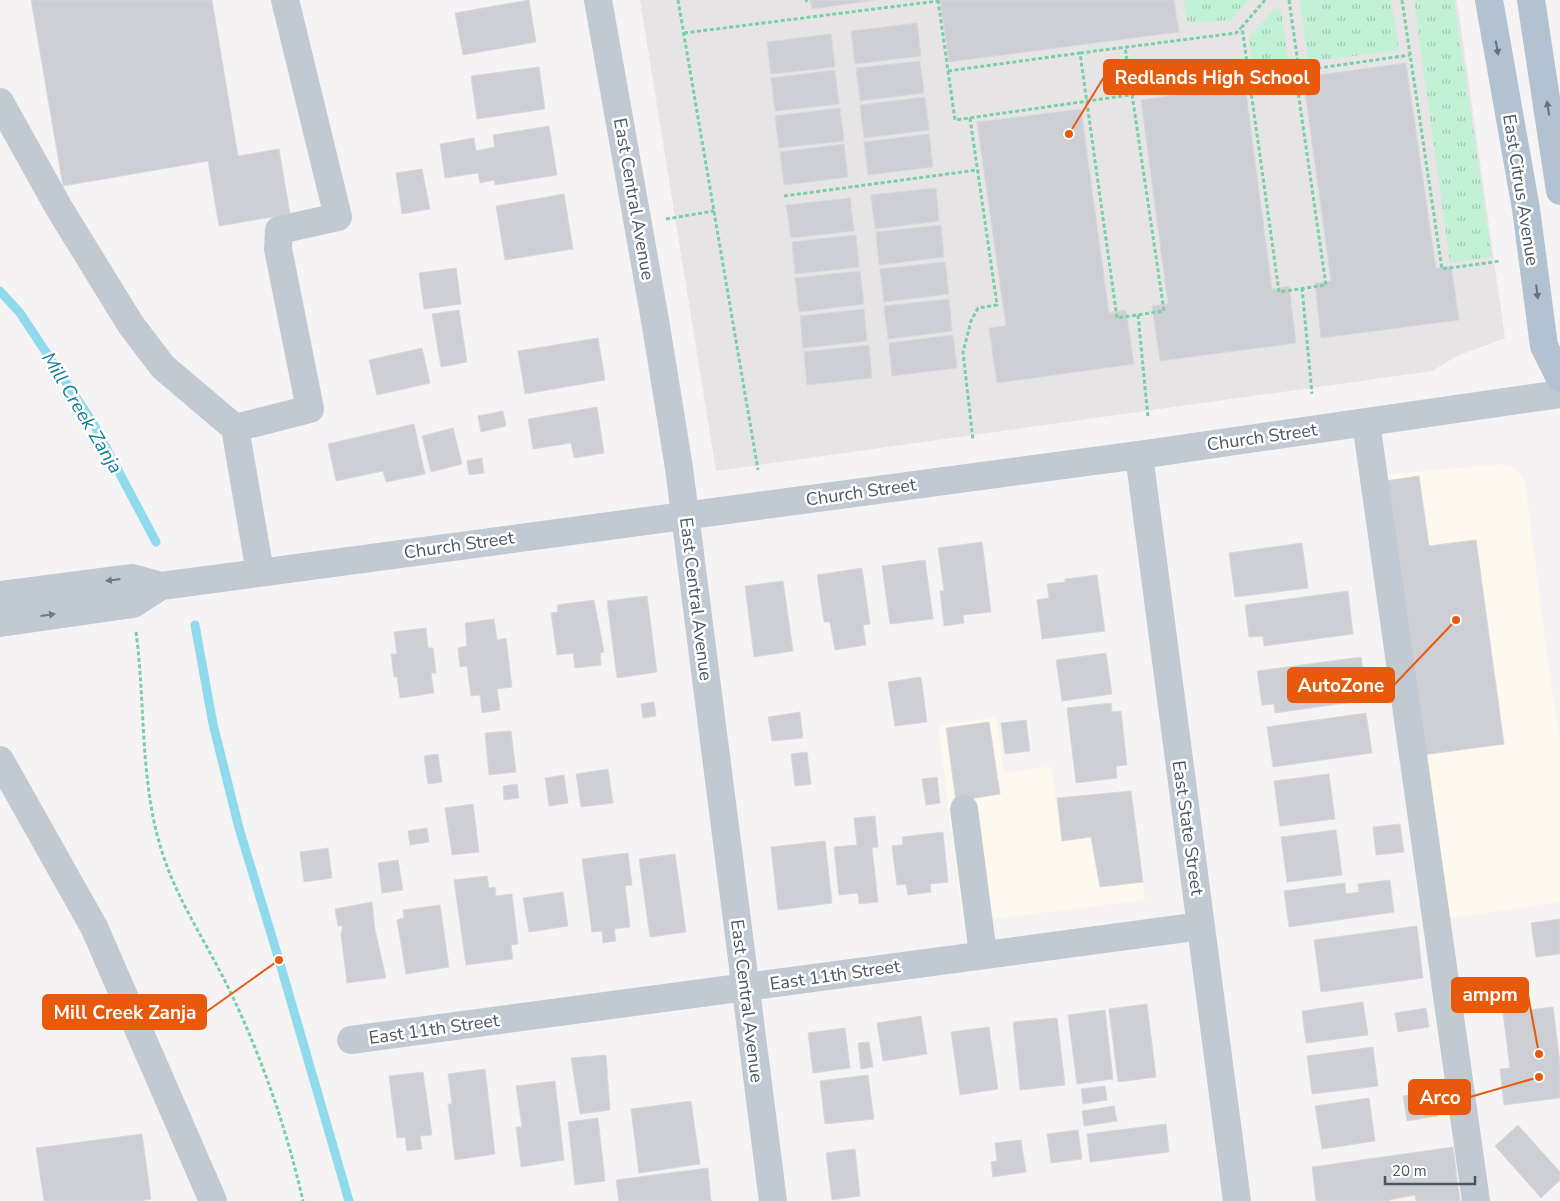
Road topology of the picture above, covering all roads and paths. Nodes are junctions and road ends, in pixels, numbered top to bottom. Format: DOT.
graph roads {
  1 [pos="285,0"];
  2 [pos="598,0"];
  3 [pos="678,0"];
  4 [pos="1265,0"];
  5 [pos="1290,0"];
  6 [pos="1402,0"];
  7 [pos="1489,0"];
  8 [pos="1531,0"];
  9 [pos="938,1"];
  10 [pos="1242,27"];
  11 [pos="684,33"];
  12 [pos="1126,46"];
  13 [pos="1080,53"];
  14 [pos="1410,55"];
  15 [pos="948,71"];
  16 [pos="1297,71"];
  17 [pos="1249,77"];
  18 [pos="1132,95"];
  19 [pos="1087,101"];
  20 [pos="0,102"];
  21 [pos="970,118"];
  22 [pos="977,170"];
  23 [pos="1560,191"];
  24 [pos="784,196"];
  25 [pos="714,211"];
  26 [pos="638,223"];
  27 [pos="1501,261"];
  28 [pos="1302,288"];
  29 [pos="1138,315"];
  30 [pos="1560,378"];
  31 [pos="1312,394"];
  32 [pos="1560,394"];
  33 [pos="1148,418"];
  34 [pos="1366,422"];
  35 [pos="235,428"];
  36 [pos="973,440"];
  37 [pos="1139,455"];
  38 [pos="758,470"];
  39 [pos="685,516"];
  40 [pos="260,572"];
  41 [pos="161,586"];
  42 [pos="0,595"];
  43 [pos="0,623"];
  44 [pos="136,629"];
  45 [pos="0,760"];
  46 [pos="964,809"];
  47 [pos="1201,926"];
  48 [pos="983,954"];
  49 [pos="745,987"];
  50 [pos="351,1040"];
  51 [pos="213,1201"];
  52 [pos="303,1201"];
  53 [pos="773,1201"];
  54 [pos="1237,1201"];
  55 [pos="1476,1201"];
  1 -- 35 [label="street"];
  2 -- 26 [label="street, East Central Avenue"];
  3 -- 11 [label="path"];
  4 -- 10 [label="path"];
  5 -- 16 [label="path"];
  6 -- 14 [label="path"];
  7 -- 30 [label="main road, East Citrus Avenue, one-way"];
  23 -- 8 [label="main road, one-way"];
  9 -- 11 [label="path"];
  9 -- 15 [label="path"];
  10 -- 12 [label="path"];
  10 -- 17 [label="path"];
  11 -- 25 [label="path"];
  12 -- 13 [label="path"];
  12 -- 18 [label="path"];
  13 -- 15 [label="path"];
  13 -- 19 [label="path"];
  14 -- 16 [label="path"];
  14 -- 27 [label="path"];
  15 -- 21 [label="path"];
  16 -- 17 [label="path"];
  16 -- 28 [label="path"];
  17 -- 18 [label="path"];
  17 -- 28 [label="path"];
  18 -- 19 [label="path"];
  18 -- 29 [label="path"];
  19 -- 21 [label="path"];
  19 -- 29 [label="path"];
  20 -- 35 [label="street"];
  21 -- 22 [label="path"];
  22 -- 24 [label="path"];
  22 -- 36 [label="path"];
  25 -- 26 [label="path"];
  25 -- 38 [label="path"];
  26 -- 39 [label="street, East Central Avenue"];
  28 -- 31 [label="path"];
  29 -- 33 [label="path"];
  32 -- 34 [label="street, Church Street"];
  34 -- 37 [label="street, Church Street"];
  34 -- 55 [label="street"];
  35 -- 40 [label="street"];
  37 -- 39 [label="street, Church Street"];
  37 -- 47 [label="street, East State Street"];
  39 -- 40 [label="street, Church Street"];
  39 -- 49 [label="street, East Central Avenue"];
  40 -- 41 [label="street, Church Street"];
  41 -- 42 [label="street, Church Street, one-way"];
  43 -- 41 [label="street, Church Street, one-way"];
  44 -- 52 [label="path"];
  45 -- 51 [label="street"];
  46 -- 48 [label="street"];
  47 -- 48 [label="street, East 11th Street"];
  47 -- 54 [label="street, East State Street"];
  48 -- 49 [label="street, East 11th Street"];
  49 -- 50 [label="street, East 11th Street"];
  49 -- 53 [label="street, East Central Avenue"];
}
